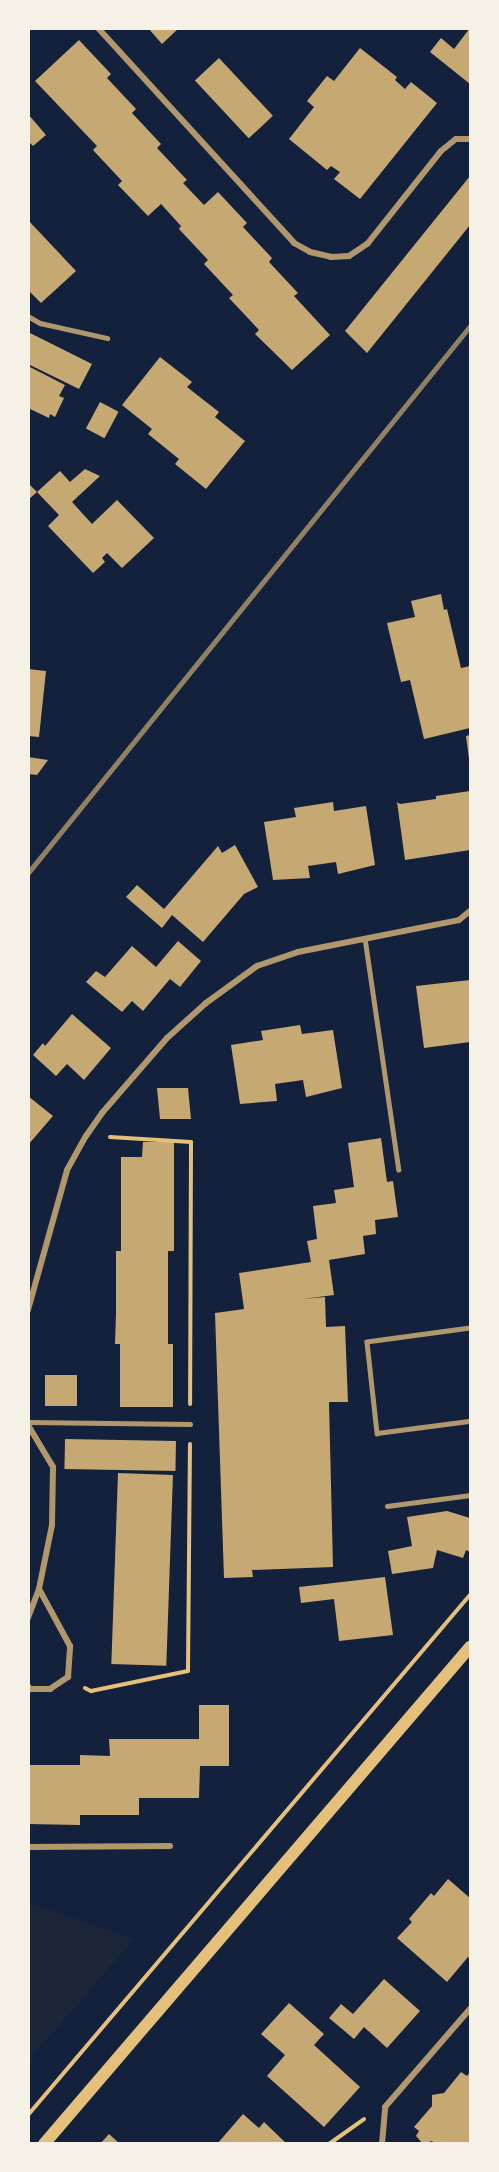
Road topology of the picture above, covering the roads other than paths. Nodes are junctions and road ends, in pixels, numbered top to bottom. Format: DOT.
graph roads {
  1 [pos="98,28"];
  2 [pos="471,140"];
  3 [pos="28,316"];
  4 [pos="107,338"];
  5 [pos="471,911"];
  6 [pos="365,938"];
  7 [pos="399,1170"];
  8 [pos="28,1310"];
  9 [pos="471,1328"];
  10 [pos="471,1421"];
  11 [pos="28,1423"];
  12 [pos="190,1424"];
  13 [pos="471,1495"];
  14 [pos="387,1506"];
  15 [pos="39,1589"];
  16 [pos="28,1618"];
  17 [pos="471,1647"];
  18 [pos="28,1686"];
  19 [pos="170,1846"];
  20 [pos="28,1847"];
  21 [pos="470,2009"];
  22 [pos="44,2144"];
  23 [pos="382,2144"];
  1 -- 2 [label="street"];
  3 -- 4 [label="lane"];
  5 -- 6 [label="street"];
  6 -- 7 [label="lane"];
  6 -- 8 [label="street"];
  9 -- 10 [label="lane"];
  11 -- 12 [label="lane"];
  11 -- 15 [label="street"];
  13 -- 14 [label="lane"];
  15 -- 16 [label="street"];
  15 -- 18 [label="street"];
  17 -- 22 [label="main road"];
  19 -- 20 [label="street"];
  21 -- 23 [label="street"];
}
